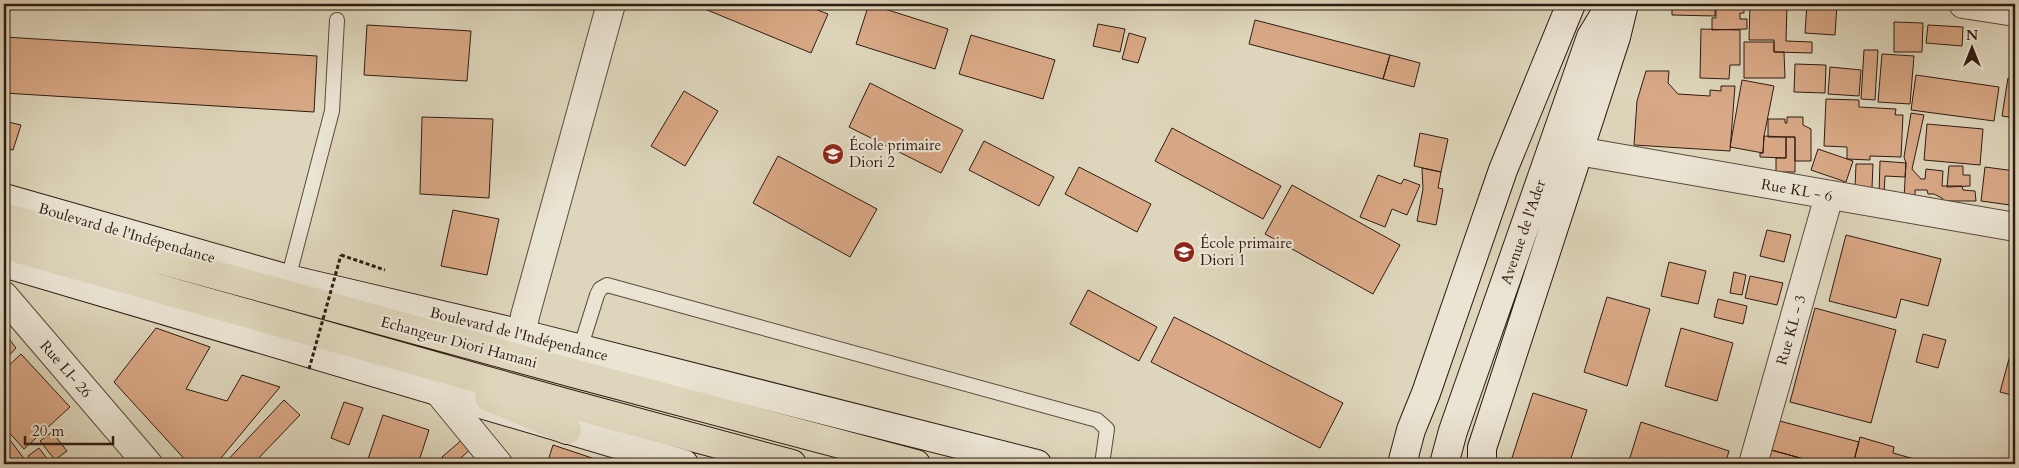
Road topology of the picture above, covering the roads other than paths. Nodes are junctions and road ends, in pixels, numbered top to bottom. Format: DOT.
graph roads {
  1 [pos="611,4"];
  2 [pos="1571,4"];
  3 [pos="1578,4"];
  4 [pos="1611,4"];
  5 [pos="1624,4"];
  6 [pos="1963,4"];
  7 [pos="2015,12"];
  8 [pos="337,20"];
  9 [pos="1578,151"];
  10 [pos="1829,196"];
  11 [pos="4,198"];
  12 [pos="4,218"];
  13 [pos="2015,227"];
  14 [pos="4,245"];
  15 [pos="70,250"];
  16 [pos="4,264"];
  17 [pos="288,279"];
  18 [pos="4,296"];
  19 [pos="522,334"];
  20 [pos="580,349"];
  21 [pos="379,350"];
  22 [pos="438,391"];
  23 [pos="567,430"];
  24 [pos="148,464"];
  25 [pos="498,464"];
  26 [pos="684,464"];
  27 [pos="792,464"];
  28 [pos="916,464"];
  29 [pos="1037,464"];
  30 [pos="1102,464"];
  31 [pos="1402,464"];
  32 [pos="1428,464"];
  33 [pos="1444,464"];
  34 [pos="1482,464"];
  35 [pos="1753,464"];
  1 -- 19 [label="main road"];
  2 -- 31 [label="main road"];
  3 -- 32 [label="main road, Avenue de l'Ader"];
  4 -- 33 [label="main road, Avenue de l'Ader"];
  5 -- 9 [label="main road, Avenue de l'Ader"];
  6 -- 7 [label="main road"];
  8 -- 17 [label="lane"];
  9 -- 10 [label="main road, Rue KL - 6"];
  9 -- 34 [label="main road, Avenue de l'Ader"];
  10 -- 13 [label="main road, Rue KL - 6"];
  10 -- 35 [label="main road, Rue KL - 3"];
  11 -- 17 [label="main road, Boulevard de l'Indépendance"];
  12 -- 15 [label="main road, Echangeur Diori Hamani"];
  14 -- 15 [label="main road, Echangeur Diori Hamani"];
  15 -- 17 [label="main road"];
  15 -- 21 [label="main road, Echangeur Diori Hamani"];
  15 -- 28 [label="main road, Echangeur Diori Hamani"];
  16 -- 22 [label="main road"];
  17 -- 19 [label="main road, Boulevard de l'Indépendance"];
  18 -- 24 [label="main road, Rue LI- 26"];
  19 -- 20 [label="main road, Boulevard de l'Indépendance"];
  20 -- 29 [label="main road, Boulevard de l'Indépendance"];
  20 -- 30 [label="lane"];
  21 -- 23 [label="main road"];
  21 -- 27 [label="main road, Echangeur Diori Hamani"];
  22 -- 23 [label="main road"];
  22 -- 25 [label="main road"];
  23 -- 26 [label="main road"];
}
